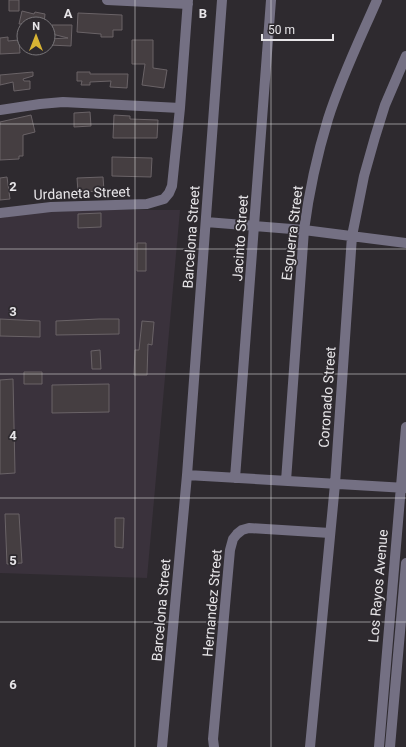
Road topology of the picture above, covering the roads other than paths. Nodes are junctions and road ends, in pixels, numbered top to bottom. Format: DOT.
graph roads {
  1 [pos="107,0"];
  2 [pos="222,0"];
  3 [pos="271,0"];
  4 [pos="377,0"];
  5 [pos="188,2"];
  6 [pos="406,56"];
  7 [pos="180,108"];
  8 [pos="0,110"];
  9 [pos="0,213"];
  10 [pos="206,222"];
  11 [pos="255,225"];
  12 [pos="304,230"];
  13 [pos="352,236"];
  14 [pos="406,243"];
  15 [pos="406,427"];
  16 [pos="188,475"];
  17 [pos="235,478"];
  18 [pos="286,481"];
  19 [pos="334,484"];
  20 [pos="403,488"];
  21 [pos="330,532"];
  22 [pos="406,562"];
  23 [pos="162,747"];
  24 [pos="214,747"];
  25 [pos="310,747"];
  26 [pos="379,747"];
  27 [pos="390,747"];
  1 -- 5 [label="street"];
  2 -- 10 [label="street, Barcelona Street"];
  3 -- 11 [label="street, Jacinto Street"];
  4 -- 12 [label="street, Esguerra Street"];
  5 -- 7 [label="street"];
  6 -- 13 [label="street, Coronado Street"];
  7 -- 8 [label="street"];
  7 -- 9 [label="street, Urdaneta Street"];
  10 -- 11 [label="street"];
  10 -- 16 [label="street, Barcelona Street"];
  11 -- 12 [label="street"];
  11 -- 17 [label="street, Jacinto Street"];
  12 -- 13 [label="street"];
  12 -- 18 [label="street, Esguerra Street"];
  13 -- 14 [label="street"];
  13 -- 19 [label="street, Coronado Street"];
  15 -- 20 [label="street, Los Rayos Avenue"];
  16 -- 17 [label="street"];
  16 -- 23 [label="street, Barcelona Street"];
  17 -- 18 [label="street"];
  18 -- 19 [label="street"];
  19 -- 20 [label="street"];
  19 -- 21 [label="street, Coronado Street"];
  20 -- 26 [label="street, Los Rayos Avenue"];
  21 -- 24 [label="street, Hernandez Street"];
  21 -- 25 [label="street, Coronado Street"];
  22 -- 27 [label="street, Los Rayos Avenue"];
}
